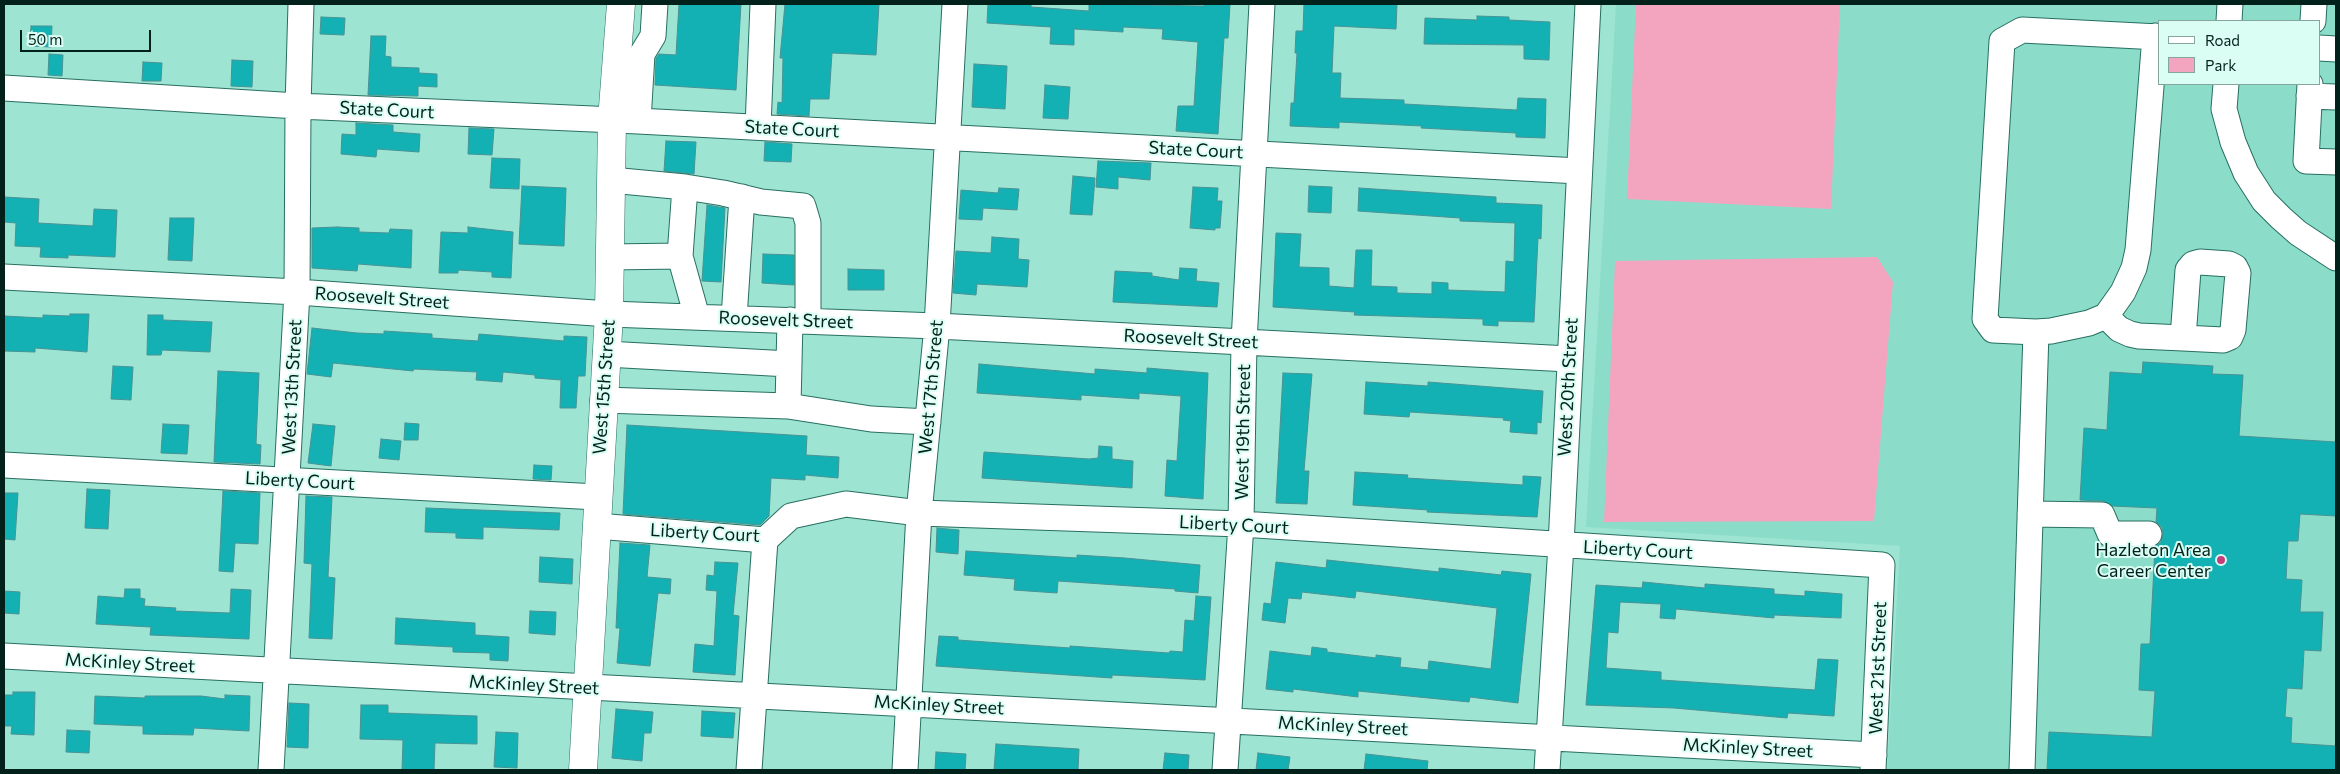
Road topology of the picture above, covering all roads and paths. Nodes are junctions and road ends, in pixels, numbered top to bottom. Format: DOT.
graph roads {
  1 [pos="301,4"];
  2 [pos="621,4"];
  3 [pos="655,4"];
  4 [pos="763,4"];
  5 [pos="955,4"];
  6 [pos="1262,4"];
  7 [pos="1588,4"];
  8 [pos="2230,4"];
  9 [pos="2314,4"];
  10 [pos="2229,20"];
  11 [pos="2314,20"];
  12 [pos="2157,36"];
  13 [pos="2320,48"];
  14 [pos="2336,49"];
  15 [pos="629,61"];
  16 [pos="2226,85"];
  17 [pos="4,88"];
  18 [pos="2310,90"];
  19 [pos="2336,97"];
  20 [pos="298,106"];
  21 [pos="625,120"];
  22 [pos="758,128"];
  23 [pos="947,138"];
  24 [pos="1254,154"];
  25 [pos="2336,162"];
  26 [pos="1579,170"];
  27 [pos="611,180"];
  28 [pos="685,187"];
  29 [pos="742,197"];
  30 [pos="680,256"];
  31 [pos="610,257"];
  32 [pos="2336,258"];
  33 [pos="4,277"];
  34 [pos="297,292"];
  35 [pos="608,314"];
  36 [pos="2106,316"];
  37 [pos="697,317"];
  38 [pos="734,318"];
  39 [pos="799,320"];
  40 [pos="937,326"];
  41 [pos="2036,332"];
  42 [pos="2183,338"];
  43 [pos="1244,342"];
  44 [pos="606,354"];
  45 [pos="1570,359"];
  46 [pos="789,364"];
  47 [pos="603,400"];
  48 [pos="788,406"];
  49 [pos="928,422"];
  50 [pos="4,465"];
  51 [pos="288,480"];
  52 [pos="597,497"];
  53 [pos="920,513"];
  54 [pos="2030,514"];
  55 [pos="1241,524"];
  56 [pos="597,526"];
  57 [pos="2149,534"];
  58 [pos="765,540"];
  59 [pos="1561,546"];
  60 [pos="1882,565"];
  61 [pos="4,656"];
  62 [pos="276,671"];
  63 [pos="588,689"];
  64 [pos="754,696"];
  65 [pos="908,703"];
  66 [pos="1228,719"];
  67 [pos="1549,738"];
  68 [pos="1874,762"];
  69 [pos="271,770"];
  70 [pos="584,770"];
  71 [pos="749,770"];
  72 [pos="905,770"];
  73 [pos="1225,770"];
  74 [pos="1547,770"];
  75 [pos="2022,770"];
  1 -- 20 [label="street, West 13th Street"];
  2 -- 15 [label="main road, West 15th Street"];
  3 -- 15 [label="street"];
  4 -- 22 [label="street"];
  5 -- 23 [label="street, West 17th Street"];
  6 -- 24 [label="street, West 19th Street"];
  7 -- 26 [label="street, West 20th Street"];
  8 -- 10 [label="street"];
  9 -- 11 [label="street"];
  12 -- 36 [label="street"];
  12 -- 41 [label="street"];
  13 -- 14 [label="street"];
  15 -- 21 [label="main road, West 15th Street"];
  16 -- 32 [label="street"];
  17 -- 20 [label="street, State Court"];
  18 -- 19 [label="street"];
  18 -- 25 [label="street"];
  20 -- 21 [label="street, State Court"];
  20 -- 34 [label="street, West 13th Street"];
  21 -- 22 [label="street, State Court"];
  21 -- 27 [label="main road, West 15th Street"];
  22 -- 23 [label="street, State Court"];
  23 -- 24 [label="street, State Court"];
  23 -- 40 [label="street, West 17th Street"];
  24 -- 26 [label="street, State Court"];
  24 -- 43 [label="street, West 19th Street"];
  26 -- 45 [label="street, West 20th Street"];
  27 -- 28 [label="street"];
  27 -- 31 [label="main road, West 15th Street"];
  28 -- 29 [label="street"];
  28 -- 30 [label="street"];
  29 -- 38 [label="street"];
  29 -- 39 [label="street"];
  30 -- 31 [label="street"];
  30 -- 37 [label="street"];
  31 -- 35 [label="main road, West 15th Street"];
  33 -- 34 [label="street, Roosevelt Street"];
  34 -- 35 [label="street, Roosevelt Street"];
  34 -- 51 [label="street, West 13th Street"];
  35 -- 37 [label="street, Roosevelt Street"];
  35 -- 44 [label="main road, West 15th Street"];
  36 -- 41 [label="street"];
  36 -- 42 [label="street"];
  37 -- 38 [label="street, Roosevelt Street"];
  38 -- 39 [label="street, Roosevelt Street"];
  39 -- 40 [label="street, Roosevelt Street"];
  39 -- 46 [label="street"];
  40 -- 43 [label="street, Roosevelt Street"];
  40 -- 49 [label="street, West 17th Street"];
  41 -- 54 [label="street"];
  43 -- 45 [label="street, Roosevelt Street"];
  43 -- 55 [label="street, West 19th Street"];
  44 -- 46 [label="street"];
  44 -- 47 [label="main road, West 15th Street"];
  45 -- 59 [label="street, West 20th Street"];
  46 -- 48 [label="street"];
  47 -- 48 [label="street"];
  47 -- 52 [label="main road, West 15th Street"];
  48 -- 49 [label="street"];
  49 -- 53 [label="street, West 17th Street"];
  50 -- 51 [label="street, Liberty Court"];
  51 -- 52 [label="street, Liberty Court"];
  51 -- 62 [label="street, West 13th Street"];
  52 -- 56 [label="main road, West 15th Street"];
  53 -- 55 [label="street, Liberty Court"];
  53 -- 58 [label="street, Liberty Court"];
  53 -- 65 [label="street, West 17th Street"];
  54 -- 57 [label="street"];
  54 -- 75 [label="street"];
  55 -- 59 [label="street, Liberty Court"];
  55 -- 66 [label="street, West 19th Street"];
  56 -- 58 [label="street, Liberty Court"];
  56 -- 63 [label="main road, West 15th Street"];
  58 -- 64 [label="street"];
  59 -- 60 [label="street, Liberty Court"];
  59 -- 67 [label="street, West 20th Street"];
  60 -- 68 [label="street, West 21st Street"];
  61 -- 62 [label="street, McKinley Street"];
  62 -- 63 [label="street, McKinley Street"];
  62 -- 69 [label="street, West 13th Street"];
  63 -- 64 [label="street, McKinley Street"];
  63 -- 70 [label="main road, West 15th Street"];
  64 -- 65 [label="street, McKinley Street"];
  64 -- 71 [label="street"];
  65 -- 66 [label="street, McKinley Street"];
  65 -- 72 [label="street, West 17th Street"];
  66 -- 67 [label="street, McKinley Street"];
  66 -- 73 [label="street, West 19th Street"];
  67 -- 68 [label="street, McKinley Street"];
  67 -- 74 [label="street, West 20th Street"];
}
